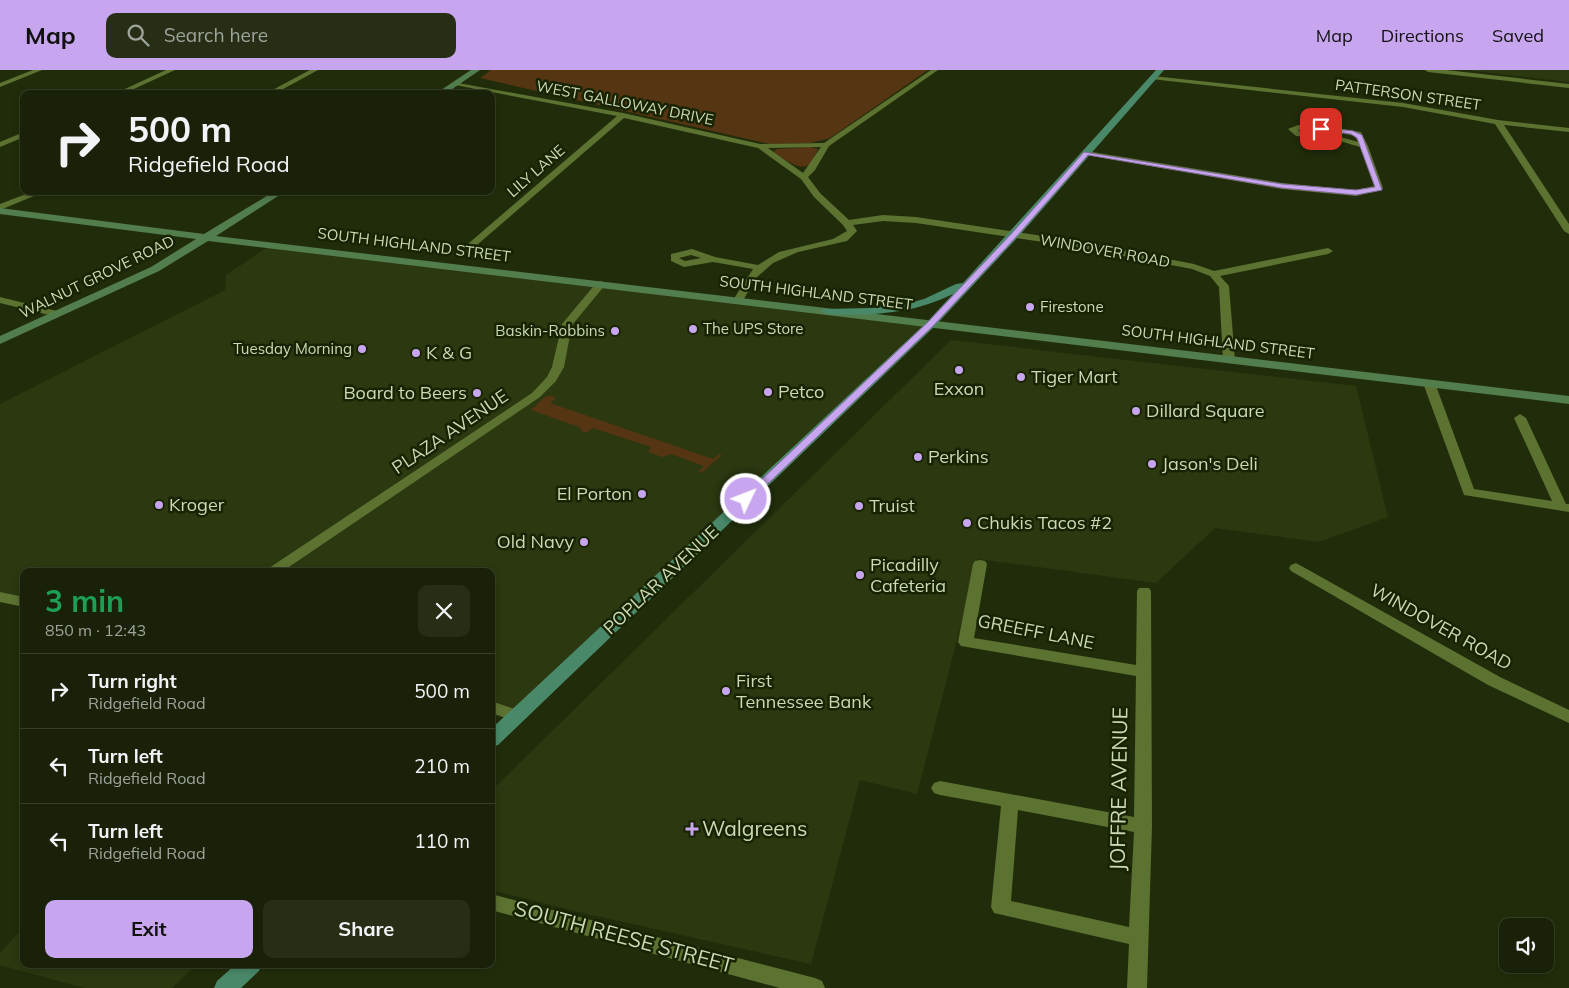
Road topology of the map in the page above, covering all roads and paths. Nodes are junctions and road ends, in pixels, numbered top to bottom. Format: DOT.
graph roads {
  1 [pos="39,70"];
  2 [pos="172,70"];
  3 [pos="314,70"];
  4 [pos="476,70"];
  5 [pos="936,70"];
  6 [pos="1160,70"];
  7 [pos="1428,70"];
  8 [pos="1154,78"];
  9 [pos="455,83"];
  10 [pos="0,85"];
  11 [pos="1569,86"];
  12 [pos="126,90"];
  13 [pos="276,90"];
  14 [pos="445,90"];
  15 [pos="492,90"];
  16 [pos="495,91"];
  17 [pos="623,115"];
  18 [pos="1498,122"];
  19 [pos="1569,130"];
  20 [pos="20,136"];
  21 [pos="0,145"];
  22 [pos="826,145"];
  23 [pos="760,146"];
  24 [pos="1364,146"];
  25 [pos="1086,153"];
  26 [pos="804,177"];
  27 [pos="33,195"];
  28 [pos="276,195"];
  29 [pos="0,209"];
  30 [pos="847,223"];
  31 [pos="1569,231"];
  32 [pos="1014,235"];
  33 [pos="208,238"];
  34 [pos="467,249"];
  35 [pos="1328,251"];
  36 [pos="713,259"];
  37 [pos="760,268"];
  38 [pos="1213,274"];
  39 [pos="970,281"];
  40 [pos="602,284"];
  41 [pos="0,300"];
  42 [pos="738,300"];
  43 [pos="827,311"];
  44 [pos="57,314"];
  45 [pos="931,324"];
  46 [pos="0,340"];
  47 [pos="1229,360"];
  48 [pos="1430,383"];
  49 [pos="1569,400"];
  50 [pos="1520,418"];
  51 [pos="1565,507"];
  52 [pos="980,564"];
  53 [pos="278,568"];
  54 [pos="1296,568"];
  55 [pos="1144,591"];
  56 [pos="0,597"];
  57 [pos="20,601"];
  58 [pos="1143,672"];
  59 [pos="495,708"];
  60 [pos="517,716"];
  61 [pos="1569,717"];
  62 [pos="495,736"];
  63 [pos="940,788"];
  64 [pos="1010,801"];
  65 [pos="1143,826"];
  66 [pos="495,903"];
  67 [pos="1138,938"];
  68 [pos="247,968"];
  69 [pos="225,988"];
  70 [pos="815,988"];
  71 [pos="1137,988"];
  1 -- 10 [label="street"];
  2 -- 12 [label="street"];
  3 -- 13 [label="street"];
  4 -- 9 [label="main road"];
  5 -- 22 [label="street"];
  6 -- 8 [label="main road, POPLAR AVENUE"];
  7 -- 11 [label="street"];
  8 -- 18 [label="street, PATTERSON STREET"];
  8 -- 25 [label="main road, POPLAR AVENUE"];
  9 -- 14 [label="main road"];
  9 -- 15 [label="street, WEST GALLOWAY DRIVE"];
  16 -- 17 [label="street, WEST GALLOWAY DRIVE"];
  17 -- 23 [label="street, WEST GALLOWAY DRIVE"];
  17 -- 34 [label="street, LILY LANE"];
  18 -- 19 [label="street, PATTERSON STREET"];
  18 -- 31 [label="street"];
  20 -- 21 [label="street"];
  22 -- 23 [label="street, WEST GALLOWAY DRIVE"];
  22 -- 26 [label="street"];
  23 -- 26 [label="street, WEST GALLOWAY DRIVE"];
  24 -- 24 [label="street"];
  24 -- 25 [label="street"];
  25 -- 32 [label="main road, POPLAR AVENUE"];
  26 -- 30 [label="street, WEST GALLOWAY DRIVE"];
  27 -- 29 [label="street"];
  28 -- 33 [label="main road, WALNUT GROVE ROAD"];
  29 -- 33 [label="main road, SOUTH HIGHLAND STREET"];
  30 -- 32 [label="street, WINDOVER ROAD"];
  30 -- 37 [label="street"];
  32 -- 38 [label="street, WINDOVER ROAD"];
  32 -- 39 [label="main road, POPLAR AVENUE"];
  33 -- 40 [label="main road, SOUTH HIGHLAND STREET"];
  33 -- 44 [label="main road, WALNUT GROVE ROAD"];
  35 -- 38 [label="street"];
  36 -- 37 [label="street"];
  37 -- 42 [label="street"];
  38 -- 47 [label="street"];
  39 -- 43 [label="main road"];
  39 -- 45 [label="main road, POPLAR AVENUE"];
  40 -- 42 [label="main road, SOUTH HIGHLAND STREET"];
  40 -- 53 [label="street, PLAZA AVENUE"];
  41 -- 44 [label="street"];
  42 -- 43 [label="main road, SOUTH HIGHLAND STREET"];
  43 -- 45 [label="main road, SOUTH HIGHLAND STREET"];
  44 -- 46 [label="main road, WALNUT GROVE ROAD"];
  45 -- 47 [label="main road, SOUTH HIGHLAND STREET"];
  45 -- 60 [label="main road, POPLAR AVENUE"];
  47 -- 48 [label="main road, SOUTH HIGHLAND STREET"];
  48 -- 49 [label="main road, SOUTH HIGHLAND STREET"];
  48 -- 51 [label="street"];
  50 -- 51 [label="street"];
  52 -- 58 [label="street, GREEFF LANE"];
  54 -- 61 [label="street, WINDOVER ROAD"];
  55 -- 58 [label="street, JOFFRE AVENUE"];
  56 -- 57 [label="street"];
  58 -- 65 [label="street, JOFFRE AVENUE"];
  59 -- 60 [label="street"];
  60 -- 62 [label="main road, POPLAR AVENUE"];
  63 -- 64 [label="street"];
  64 -- 65 [label="street"];
  64 -- 67 [label="street"];
  65 -- 67 [label="street, JOFFRE AVENUE"];
  66 -- 70 [label="street, SOUTH REESE STREET"];
  67 -- 71 [label="street, JOFFRE AVENUE"];
  68 -- 69 [label="main road"];
}
